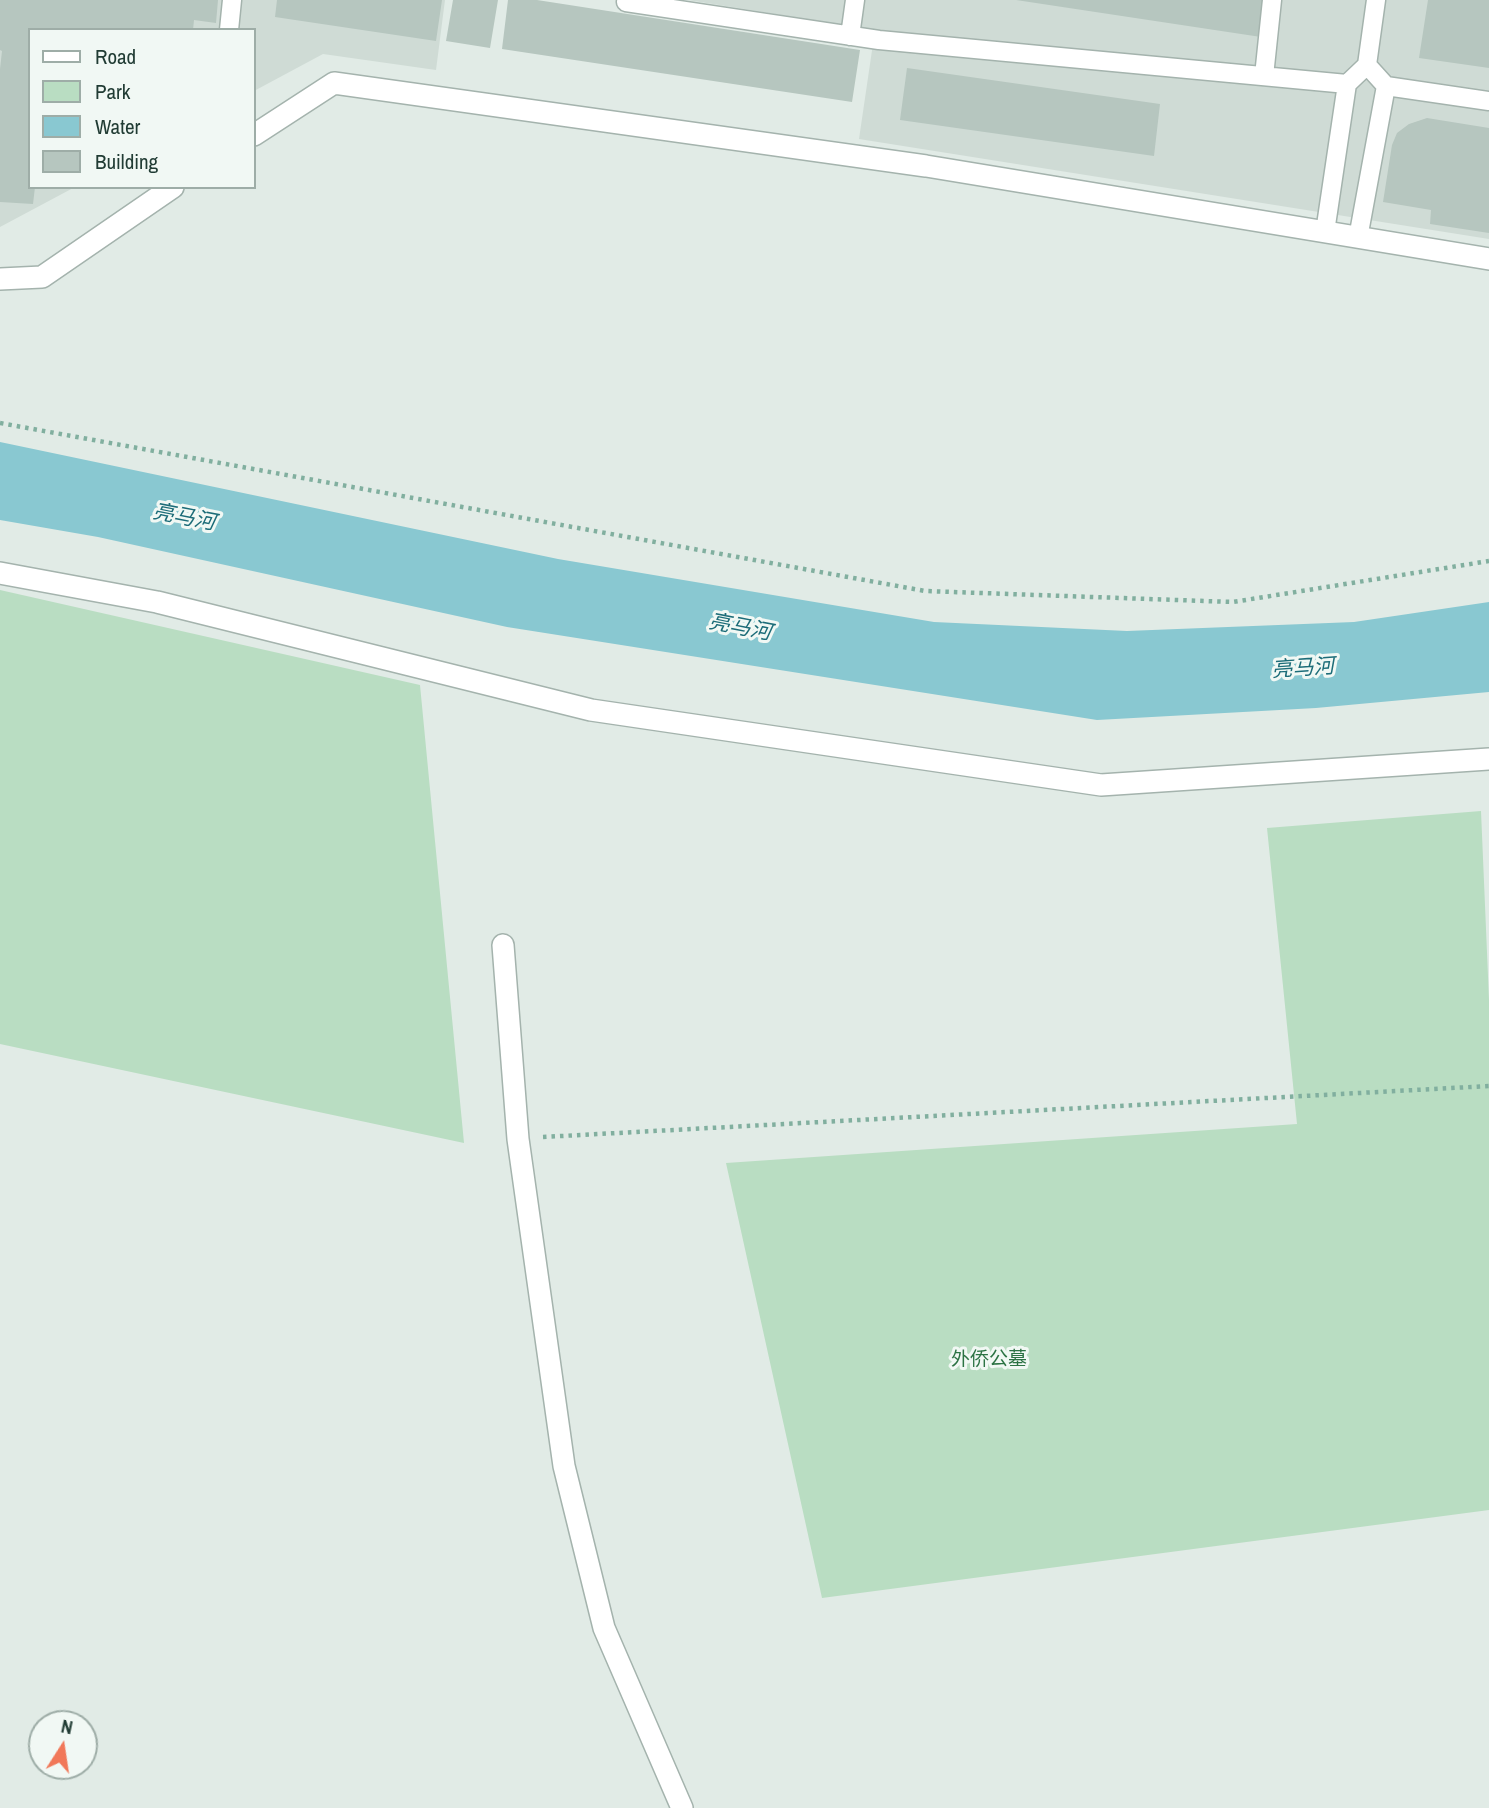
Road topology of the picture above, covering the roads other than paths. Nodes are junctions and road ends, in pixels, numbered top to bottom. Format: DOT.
graph roads {
  1 [pos="232,0"];
  2 [pos="855,0"];
  3 [pos="1272,0"];
  4 [pos="1376,0"];
  5 [pos="626,2"];
  6 [pos="229,28"];
  7 [pos="850,36"];
  8 [pos="1367,65"];
  9 [pos="1264,76"];
  10 [pos="1347,84"];
  11 [pos="1386,86"];
  12 [pos="1489,101"];
  13 [pos="256,134"];
  14 [pos="170,189"];
  15 [pos="1325,232"];
  16 [pos="1358,237"];
  17 [pos="1489,259"];
  18 [pos="0,279"];
  19 [pos="0,573"];
  20 [pos="1489,759"];
  21 [pos="503,945"];
  22 [pos="682,1808"];
  1 -- 6 [label="lane"];
  2 -- 7 [label="lane"];
  3 -- 9 [label="lane"];
  4 -- 8 [label="lane"];
  5 -- 7 [label="lane"];
  7 -- 9 [label="lane"];
  8 -- 10 [label="lane"];
  8 -- 11 [label="lane"];
  9 -- 10 [label="lane"];
  10 -- 15 [label="lane"];
  11 -- 12 [label="lane"];
  11 -- 16 [label="lane"];
  13 -- 15 [label="street"];
  14 -- 18 [label="street"];
  15 -- 16 [label="street"];
  16 -- 17 [label="street"];
  19 -- 20 [label="street"];
  21 -- 22 [label="street"];
}
